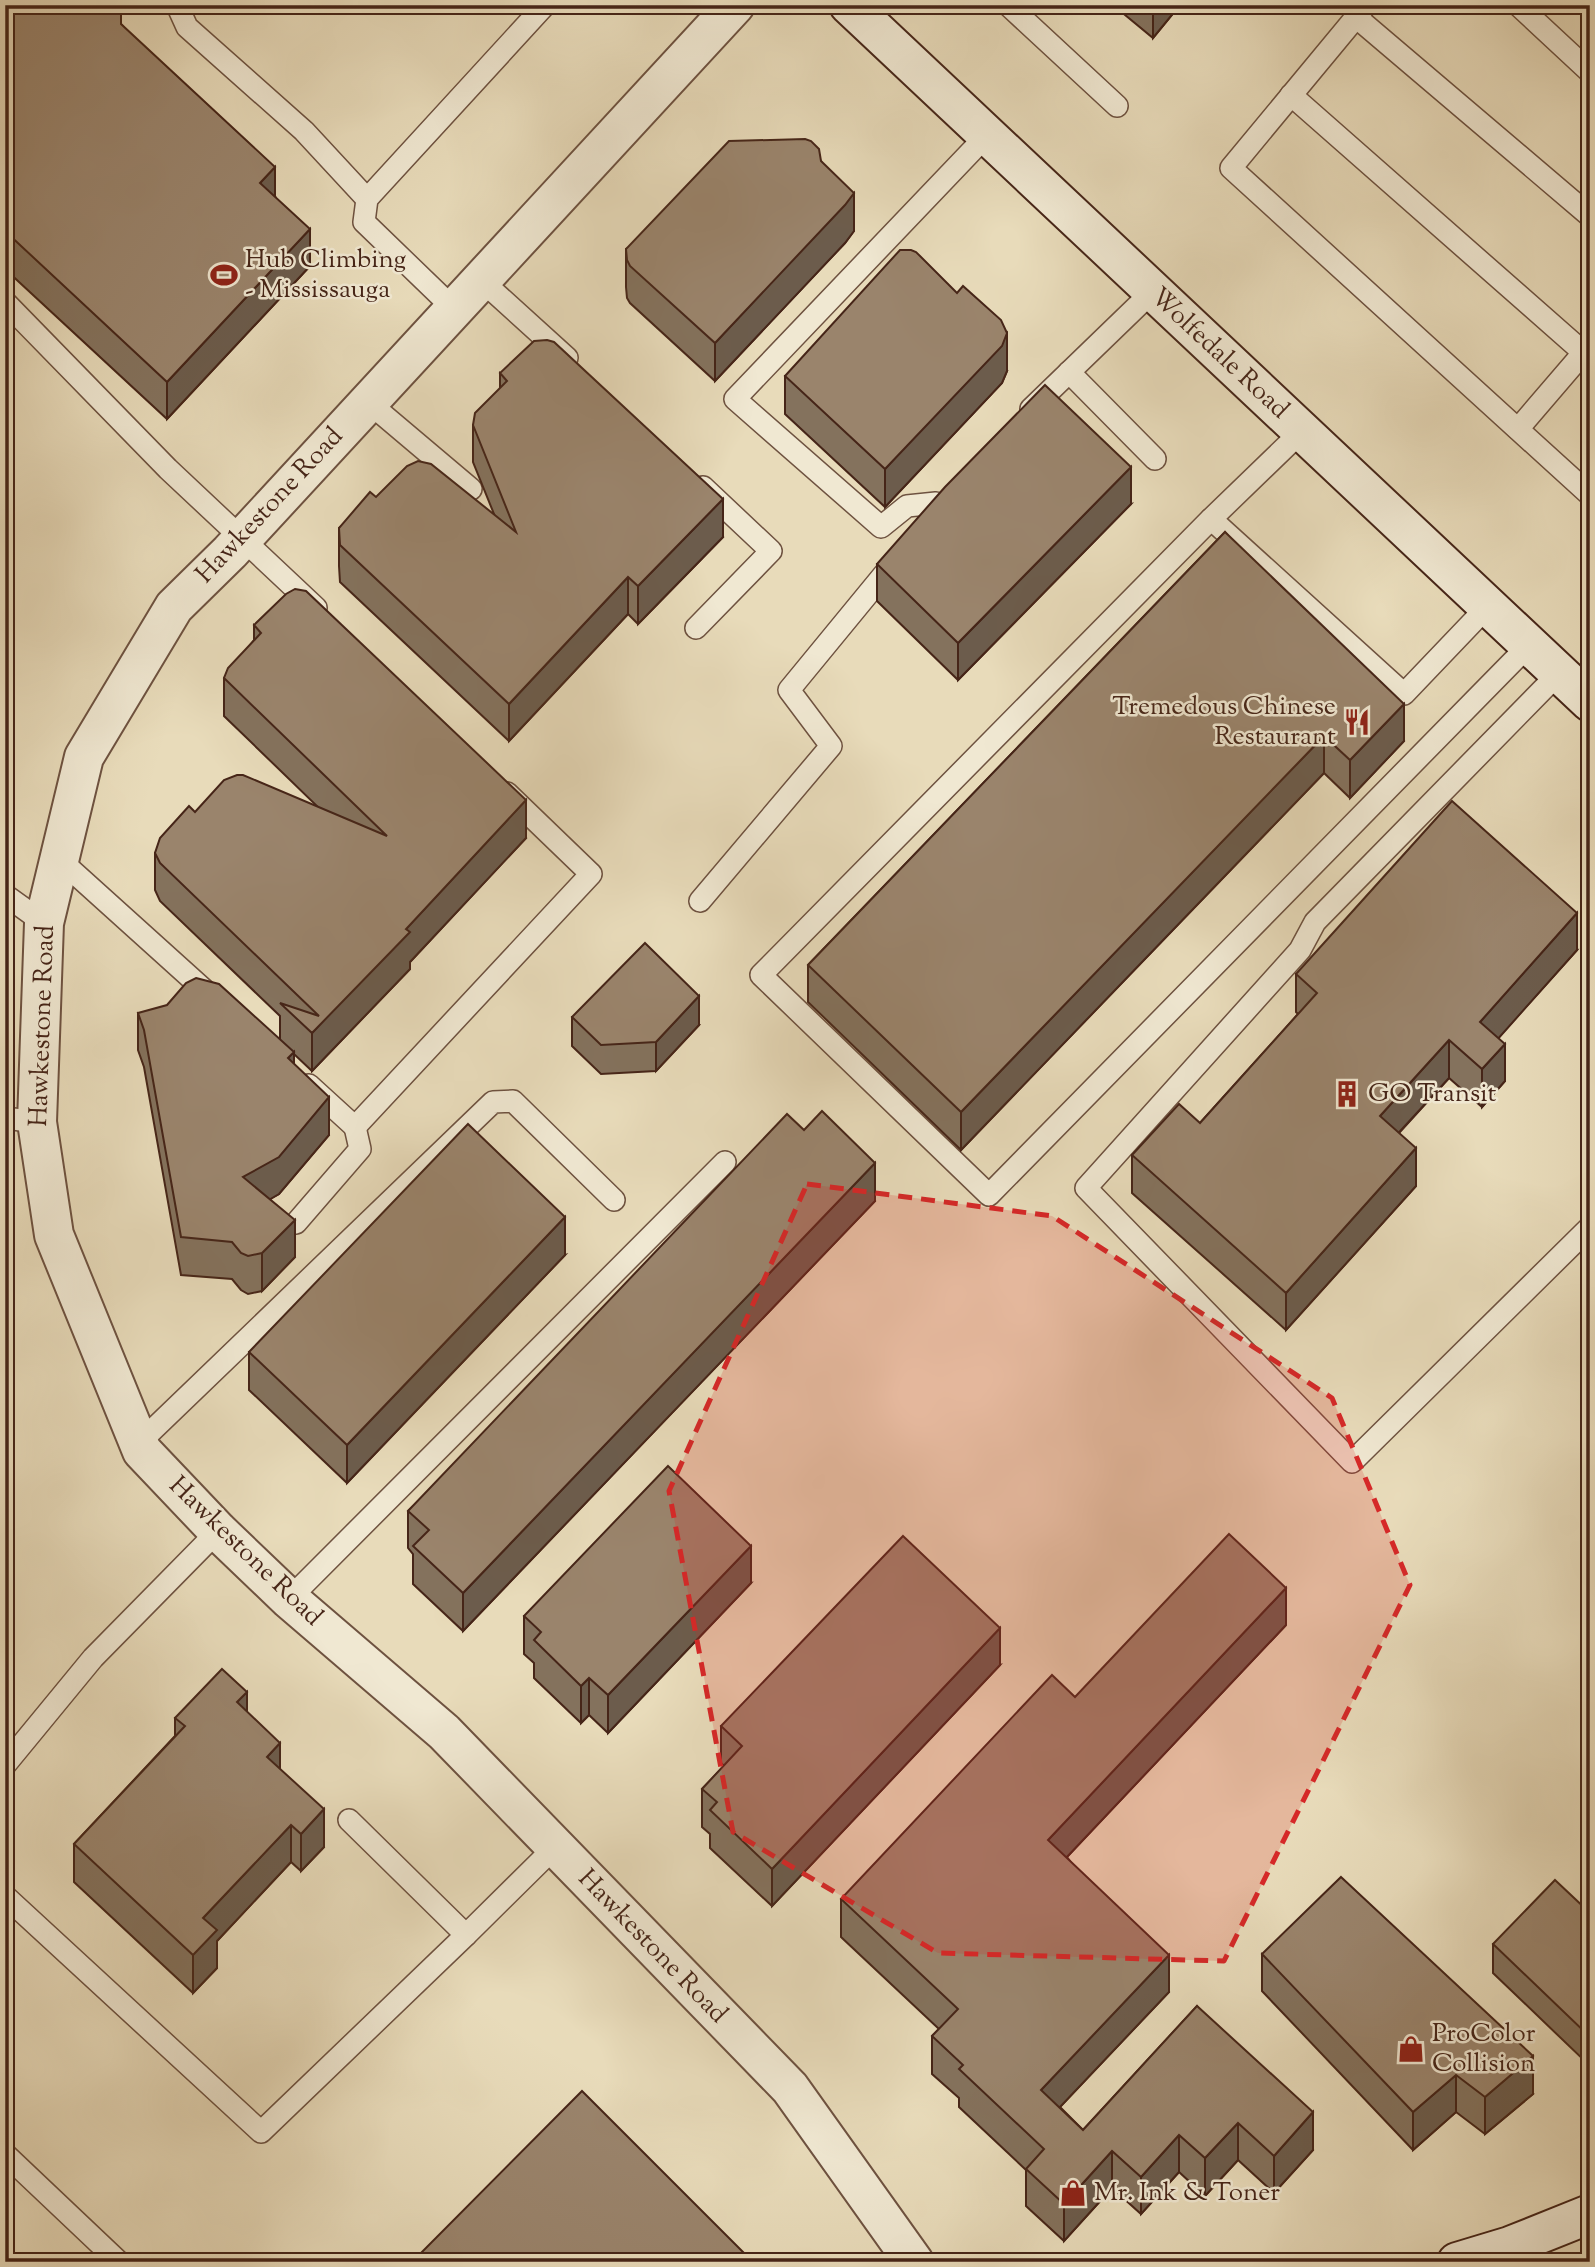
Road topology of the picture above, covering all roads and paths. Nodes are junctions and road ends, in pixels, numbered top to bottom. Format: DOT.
graph roads {
  1 [pos="177,5"];
  2 [pos="545,5"];
  3 [pos="735,5"];
  4 [pos="849,5"];
  5 [pos="1008,5"];
  6 [pos="1518,5"];
  7 [pos="1361,11"];
  8 [pos="1590,72"];
  9 [pos="1291,95"];
  10 [pos="1117,106"];
  11 [pos="987,135"];
  12 [pos="367,199"];
  13 [pos="1590,216"];
  14 [pos="481,280"];
  15 [pos="1153,291"];
  16 [pos="5,302"];
  17 [pos="454,309"];
  18 [pos="1587,349"];
  19 [pos="580,370"];
  20 [pos="1069,372"];
  21 [pos="368,402"];
  22 [pos="1012,428"];
  23 [pos="1518,429"];
  24 [pos="1302,431"];
  25 [pos="1155,459"];
  26 [pos="688,473"];
  27 [pos="955,484"];
  28 [pos="471,489"];
  29 [pos="1590,495"];
  30 [pos="936,503"];
  31 [pos="1211,519"];
  32 [pos="925,528"];
  33 [pos="243,537"];
  34 [pos="907,548"];
  35 [pos="1488,606"];
  36 [pos="332,624"];
  37 [pos="696,628"];
  38 [pos="1529,645"];
  39 [pos="1559,673"];
  40 [pos="1590,702"];
  41 [pos="491,778"];
  42 [pos="59,859"];
  43 [pos="5,895"];
  44 [pos="699,901"];
  45 [pos="5,914"];
  46 [pos="44,923"];
  47 [pos="222,1006"];
  48 [pos="294,1071"];
  49 [pos="21,1120"];
  50 [pos="355,1127"];
  51 [pos="724,1162"];
  52 [pos="614,1200"];
  53 [pos="296,1223"];
  54 [pos="1590,1227"];
  55 [pos="139,1443"];
  56 [pos="218,1531"];
  57 [pos="289,1599"];
  58 [pos="5,1765"];
  59 [pos="349,1819"];
  60 [pos="555,1847"];
  61 [pos="5,1896"];
  62 [pos="466,1935"];
  63 [pos="5,2154"];
  64 [pos="1590,2214"];
  65 [pos="119,2262"];
  66 [pos="914,2262"];
  67 [pos="1457,2262"];
  1 -- 12 [label="lane"];
  2 -- 12 [label="lane"];
  3 -- 14 [label="street, Hawkestone Road"];
  4 -- 11 [label="street, Wolfedale Road"];
  5 -- 10 [label="lane"];
  6 -- 8 [label="lane"];
  7 -- 9 [label="lane"];
  7 -- 13 [label="lane"];
  9 -- 18 [label="lane"];
  9 -- 23 [label="lane"];
  11 -- 15 [label="street, Wolfedale Road"];
  11 -- 30 [label="lane"];
  12 -- 17 [label="lane"];
  14 -- 17 [label="street, Hawkestone Road"];
  14 -- 19 [label="lane"];
  15 -- 20 [label="lane"];
  15 -- 24 [label="street, Wolfedale Road"];
  16 -- 33 [label="lane"];
  17 -- 21 [label="street, Hawkestone Road"];
  18 -- 23 [label="lane"];
  20 -- 22 [label="lane"];
  20 -- 25 [label="lane"];
  21 -- 28 [label="lane"];
  21 -- 33 [label="street, Hawkestone Road"];
  23 -- 29 [label="lane"];
  24 -- 31 [label="lane"];
  24 -- 35 [label="street, Wolfedale Road"];
  26 -- 37 [label="lane"];
  27 -- 30 [label="lane"];
  30 -- 32 [label="lane"];
  31 -- 35 [label="lane"];
  31 -- 38 [label="lane"];
  33 -- 36 [label="lane"];
  33 -- 42 [label="street, Hawkestone Road"];
  34 -- 44 [label="lane"];
  35 -- 38 [label="street, Wolfedale Road"];
  38 -- 39 [label="street, Wolfedale Road"];
  39 -- 40 [label="street, Wolfedale Road"];
  39 -- 54 [label="lane"];
  41 -- 50 [label="lane"];
  42 -- 46 [label="street, Hawkestone Road"];
  42 -- 47 [label="lane"];
  43 -- 46 [label="lane"];
  45 -- 46 [label="lane"];
  46 -- 49 [label="street, Hawkestone Road"];
  48 -- 50 [label="lane"];
  49 -- 55 [label="street, Hawkestone Road"];
  50 -- 53 [label="lane"];
  51 -- 57 [label="lane"];
  52 -- 55 [label="lane"];
  55 -- 56 [label="street, Hawkestone Road"];
  56 -- 57 [label="street, Hawkestone Road"];
  56 -- 58 [label="lane"];
  57 -- 60 [label="street, Hawkestone Road"];
  59 -- 62 [label="lane"];
  60 -- 62 [label="lane"];
  60 -- 66 [label="street, Hawkestone Road"];
  61 -- 62 [label="lane"];
  63 -- 65 [label="lane"];
  64 -- 67 [label="street"];
}
